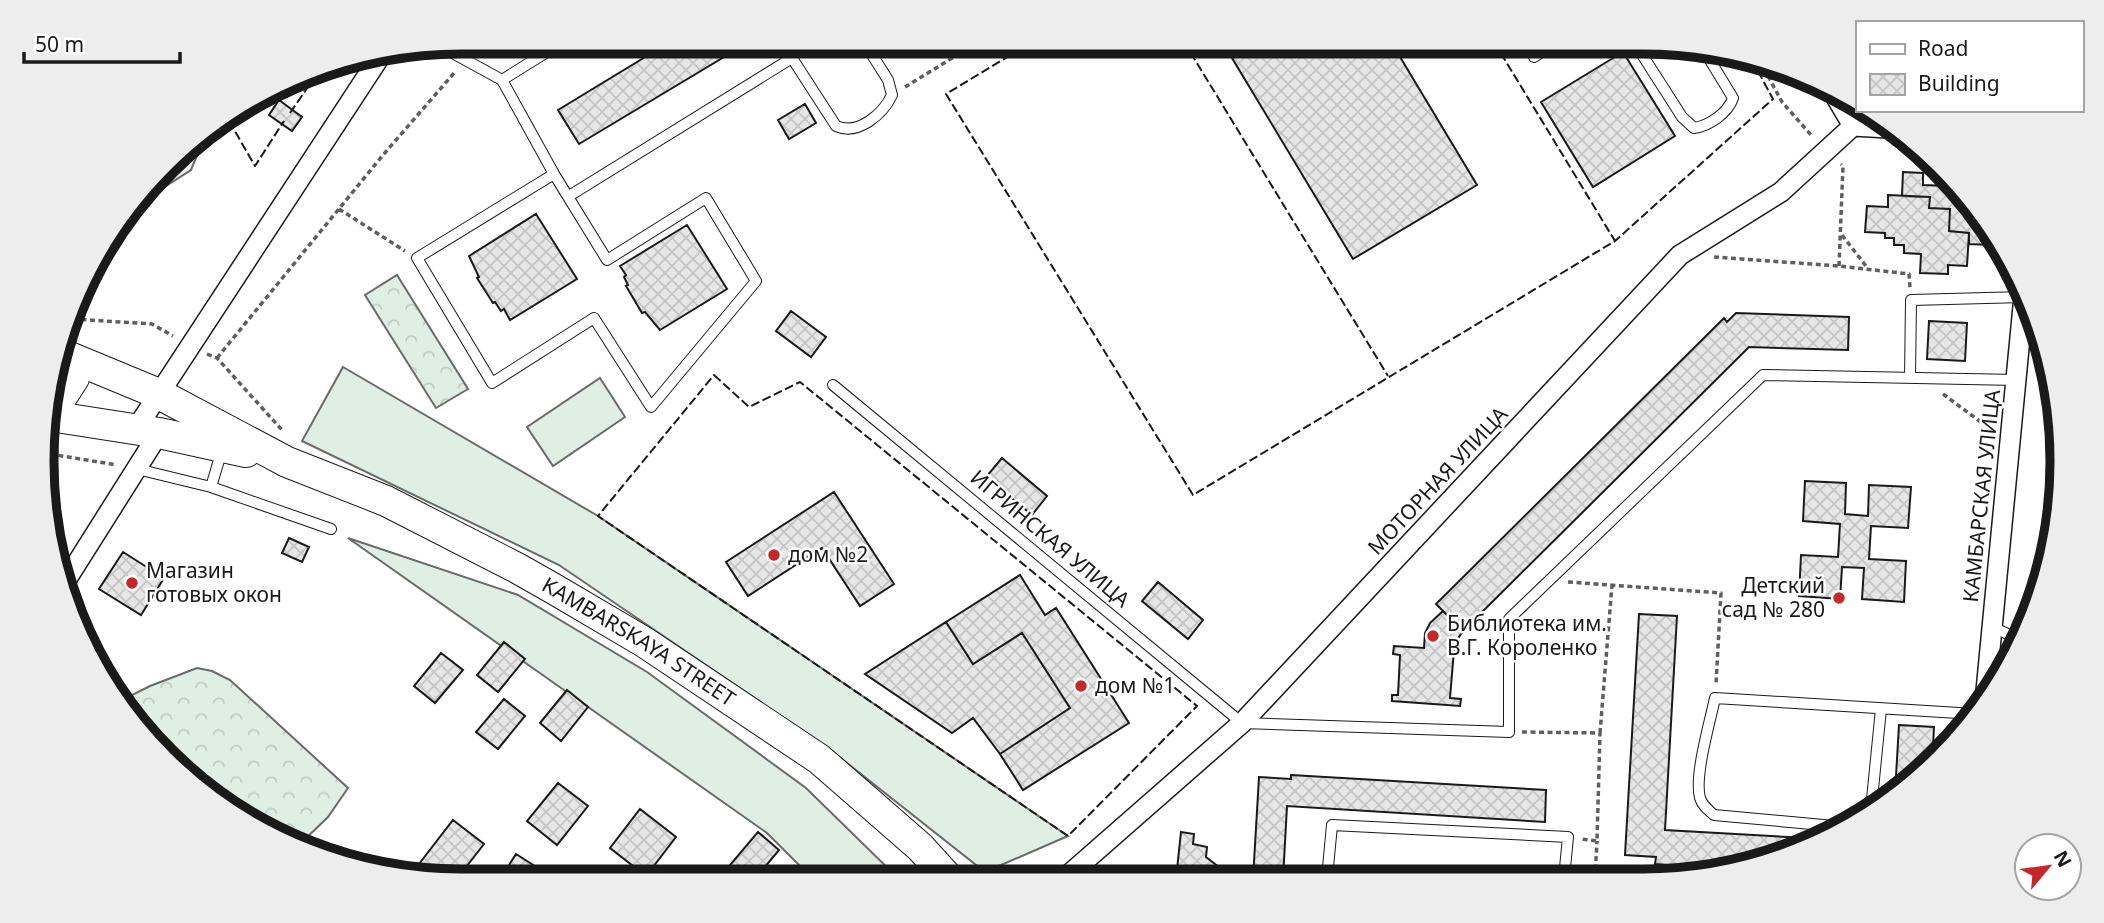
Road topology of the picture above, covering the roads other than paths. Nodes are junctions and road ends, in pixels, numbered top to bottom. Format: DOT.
graph roads {
  1 [pos="454,54"];
  2 [pos="544,54"];
  3 [pos="790,54"];
  4 [pos="872,54"];
  5 [pos="1539,54"];
  6 [pos="1642,54"];
  7 [pos="1534,57"];
  8 [pos="792,58"];
  9 [pos="1710,60"];
  10 [pos="375,64"];
  11 [pos="502,80"];
  12 [pos="1841,106"];
  13 [pos="1853,126"];
  14 [pos="1875,127"];
  15 [pos="554,174"];
  16 [pos="569,196"];
  17 [pos="2018,303"];
  18 [pos="2023,318"];
  19 [pos="68,356"];
  20 [pos="66,363"];
  21 [pos="1916,378"];
  22 [pos="2017,380"];
  23 [pos="833,385"];
  24 [pos="159,394"];
  25 [pos="59,399"];
  26 [pos="57,417"];
  27 [pos="148,431"];
  28 [pos="223,447"];
  29 [pos="288,450"];
  30 [pos="137,468"];
  31 [pos="211,487"];
  32 [pos="331,529"];
  33 [pos="70,574"];
  34 [pos="1992,627"];
  35 [pos="2011,635"];
  36 [pos="1987,678"];
  37 [pos="1881,709"];
  38 [pos="1962,713"];
  39 [pos="1242,723"];
  40 [pos="1872,798"];
  41 [pos="1826,825"];
  42 [pos="940,869"];
  43 [pos="1075,869"];
  44 [pos="1328,869"];
  45 [pos="1565,869"];
  1 -- 11 [label="lane"];
  2 -- 11 [label="lane"];
  3 -- 8 [label="lane"];
  4 -- 8 [label="lane"];
  5 -- 7 [label="lane"];
  6 -- 9 [label="lane"];
  8 -- 16 [label="lane"];
  10 -- 24 [label="street"];
  11 -- 15 [label="lane"];
  12 -- 13 [label="street"];
  13 -- 14 [label="street"];
  13 -- 39 [label="street, МОТОРНАЯ УЛИЦА"];
  15 -- 16 [label="lane"];
  15 -- 16 [label="lane"];
  17 -- 21 [label="lane"];
  18 -- 22 [label="street, КАМБАРСКАЯ УЛИЦА"];
  19 -- 24 [label="main road, KAMBARSKAYA STREET"];
  20 -- 25 [label="main road"];
  21 -- 22 [label="lane"];
  21 -- 39 [label="lane"];
  22 -- 34 [label="street, КАМБАРСКАЯ УЛИЦА"];
  23 -- 39 [label="lane, ИГРИНСКАЯ УЛИЦА"];
  24 -- 27 [label="street"];
  24 -- 29 [label="main road, KAMBARSKAYA STREET"];
  26 -- 27 [label="main road, KAMBARSKAYA STREET"];
  27 -- 28 [label="main road, KAMBARSKAYA STREET"];
  27 -- 30 [label="street"];
  28 -- 29 [label="main road, KAMBARSKAYA STREET"];
  28 -- 31 [label="lane"];
  29 -- 42 [label="main road, KAMBARSKAYA STREET"];
  30 -- 31 [label="lane"];
  30 -- 33 [label="street"];
  31 -- 32 [label="lane"];
  34 -- 35 [label="lane"];
  34 -- 36 [label="street, КАМБАРСКАЯ УЛИЦА"];
  37 -- 38 [label="lane"];
  37 -- 40 [label="lane"];
  37 -- 41 [label="lane"];
  39 -- 43 [label="street, МОТОРНАЯ УЛИЦА"];
  44 -- 45 [label="lane"];
}
